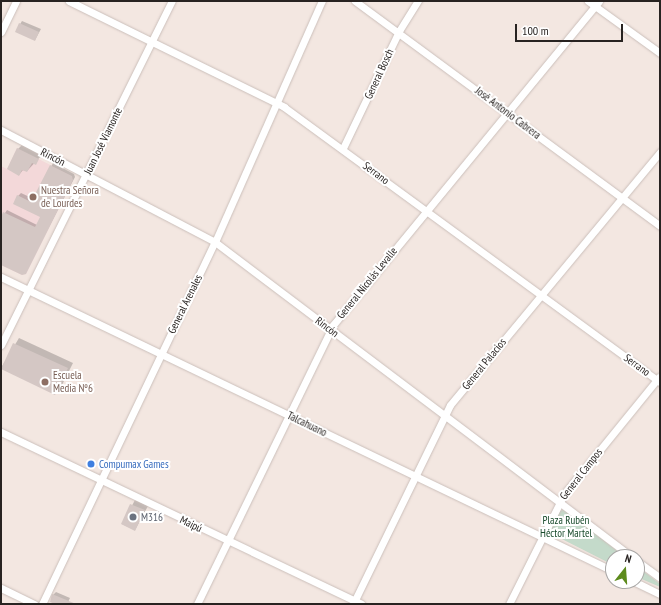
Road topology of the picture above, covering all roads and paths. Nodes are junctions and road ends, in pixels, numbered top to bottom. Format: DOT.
graph roads {
  1 [pos="16,1"];
  2 [pos="69,1"];
  3 [pos="172,1"];
  4 [pos="322,1"];
  5 [pos="355,1"];
  6 [pos="418,1"];
  7 [pos="588,1"];
  8 [pos="597,4"];
  9 [pos="399,31"];
  10 [pos="1,32"];
  11 [pos="152,42"];
  12 [pos="660,54"];
  13 [pos="277,103"];
  14 [pos="507,113"];
  15 [pos="1,130"];
  16 [pos="343,148"];
  17 [pos="660,152"];
  18 [pos="87,174"];
  19 [pos="622,198"];
  20 [pos="426,212"];
  21 [pos="660,226"];
  22 [pos="215,242"];
  23 [pos="1,276"];
  24 [pos="28,290"];
  25 [pos="541,295"];
  26 [pos="330,330"];
  27 [pos="1,345"];
  28 [pos="161,353"];
  29 [pos="659,380"];
  30 [pos="288,414"];
  31 [pos="444,416"];
  32 [pos="1,432"];
  33 [pos="415,476"];
  34 [pos="101,480"];
  35 [pos="559,502"];
  36 [pos="542,536"];
  37 [pos="228,542"];
  38 [pos="621,549"];
  39 [pos="605,567"];
  40 [pos="645,567"];
  41 [pos="660,578"];
  42 [pos="645,587"];
  43 [pos="1,588"];
  44 [pos="660,594"];
  45 [pos="356,603"];
  46 [pos="34,604"];
  47 [pos="42,604"];
  48 [pos="198,604"];
  49 [pos="510,604"];
  1 -- 10 [label="street"];
  2 -- 11 [label="street, Serrano"];
  3 -- 11 [label="street, Juan José Viamonte"];
  4 -- 13 [label="street, General Arenales"];
  5 -- 9 [label="street, José Antonio Cabrera"];
  6 -- 9 [label="street, General Bosch"];
  7 -- 8 [label="street"];
  8 -- 12 [label="street"];
  8 -- 14 [label="street, General Nicolás Levalle"];
  9 -- 14 [label="street, José Antonio Cabrera"];
  9 -- 16 [label="street, General Bosch"];
  11 -- 13 [label="street, Serrano"];
  11 -- 18 [label="street, Juan José Viamonte"];
  13 -- 16 [label="street, Serrano"];
  13 -- 22 [label="street, General Arenales"];
  14 -- 19 [label="street, José Antonio Cabrera"];
  14 -- 20 [label="street, General Nicolás Levalle"];
  15 -- 18 [label="street, Rincón"];
  16 -- 20 [label="street, Serrano"];
  17 -- 19 [label="street, General Palacios"];
  18 -- 22 [label="street, Rincón"];
  18 -- 24 [label="street, Juan José Viamonte"];
  19 -- 21 [label="street, José Antonio Cabrera"];
  19 -- 25 [label="street, General Palacios"];
  20 -- 25 [label="street, Serrano"];
  20 -- 26 [label="street, General Nicolás Levalle"];
  22 -- 26 [label="street, Rincón"];
  22 -- 28 [label="street, General Arenales"];
  23 -- 24 [label="street, Talcahuano"];
  24 -- 27 [label="street, Juan José Viamonte"];
  24 -- 28 [label="street, Talcahuano"];
  25 -- 29 [label="street, Serrano"];
  25 -- 31 [label="street, General Palacios"];
  26 -- 30 [label="street, General Nicolás Levalle"];
  26 -- 31 [label="street, Rincón"];
  28 -- 30 [label="street, Talcahuano"];
  28 -- 34 [label="street, General Arenales"];
  29 -- 35 [label="street, General Campos"];
  30 -- 33 [label="street, Talcahuano"];
  30 -- 37 [label="street, General Nicolás Levalle"];
  31 -- 33 [label="street, General Palacios"];
  31 -- 35 [label="street, Rincón"];
  32 -- 34 [label="street, Maipú"];
  33 -- 36 [label="street, Talcahuano"];
  33 -- 45 [label="street, General Palacios"];
  34 -- 37 [label="street, Maipú"];
  34 -- 47 [label="street, General Arenales"];
  35 -- 36 [label="street, General Campos"];
  35 -- 38 [label="street, Rincón"];
  36 -- 39 [label="street, Talcahuano"];
  36 -- 49 [label="street, General Campos"];
  37 -- 45 [label="street, Maipú"];
  37 -- 48 [label="street, General Nicolás Levalle"];
  40 -- 41 [label="street"];
  42 -- 44 [label="street"];
  43 -- 46 [label="street"];
}
